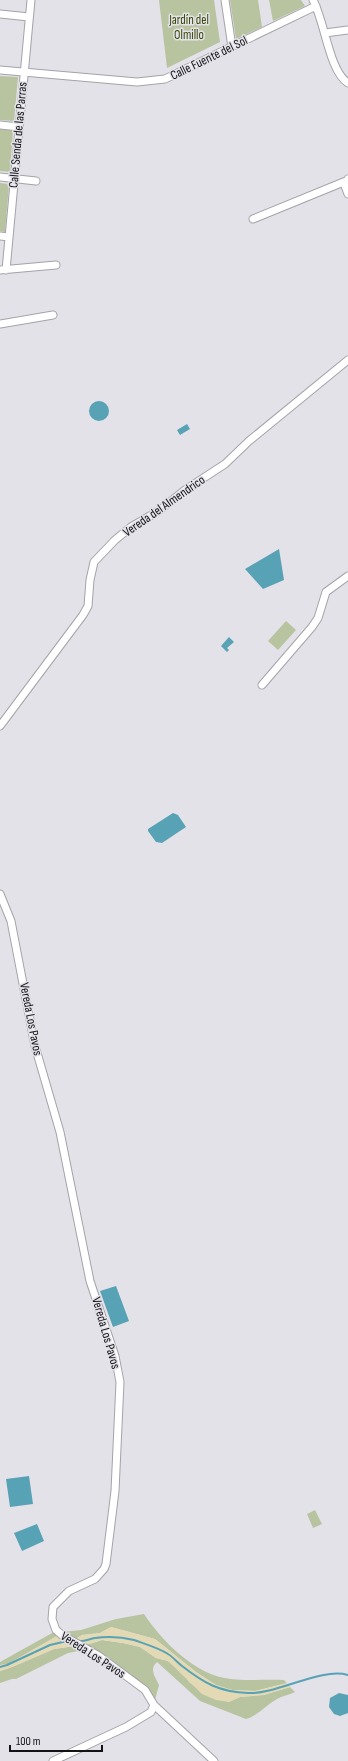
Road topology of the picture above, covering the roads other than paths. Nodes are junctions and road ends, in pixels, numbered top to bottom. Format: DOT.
graph roads {
  1 [pos="31,0"];
  2 [pos="225,0"];
  3 [pos="315,3"];
  4 [pos="0,14"];
  5 [pos="29,17"];
  6 [pos="348,30"];
  7 [pos="325,33"];
  8 [pos="232,47"];
  9 [pos="0,70"];
  10 [pos="24,71"];
  11 [pos="348,83"];
  12 [pos="0,125"];
  13 [pos="19,127"];
  14 [pos="0,177"];
  15 [pos="14,178"];
  16 [pos="347,180"];
  17 [pos="36,181"];
  18 [pos="348,194"];
  19 [pos="253,219"];
  20 [pos="0,236"];
  21 [pos="9,237"];
  22 [pos="56,266"];
  23 [pos="3,270"];
  24 [pos="53,315"];
  25 [pos="0,324"];
  26 [pos="348,360"];
  27 [pos="348,576"];
  28 [pos="262,684"];
  29 [pos="0,726"];
  30 [pos="0,894"];
  31 [pos="154,1705"];
  32 [pos="53,1761"];
  33 [pos="214,1761"];
  1 -- 5 [label="street, Calle Senda de las Parras"];
  2 -- 8 [label="street"];
  3 -- 7 [label="street"];
  3 -- 8 [label="street, Calle Fuente del Sol"];
  4 -- 5 [label="street"];
  5 -- 10 [label="street, Calle Senda de las Parras"];
  6 -- 7 [label="street"];
  7 -- 11 [label="street"];
  8 -- 10 [label="street, Calle Fuente del Sol"];
  9 -- 10 [label="street, Calle Fuente del Sol"];
  10 -- 13 [label="street, Calle Senda de las Parras"];
  12 -- 13 [label="street"];
  13 -- 15 [label="street, Calle Senda de las Parras"];
  14 -- 15 [label="street"];
  15 -- 17 [label="street"];
  15 -- 21 [label="street, Calle Senda de las Parras"];
  16 -- 18 [label="street"];
  16 -- 19 [label="street"];
  20 -- 21 [label="street"];
  21 -- 23 [label="street, Calle Senda de las Parras"];
  22 -- 23 [label="street"];
  24 -- 25 [label="street"];
  26 -- 29 [label="street, Vereda del Almendrico"];
  27 -- 28 [label="street"];
  30 -- 31 [label="street, Vereda Los Pavos"];
  31 -- 32 [label="street"];
  31 -- 33 [label="street, Vereda Los Pavos"];
}
